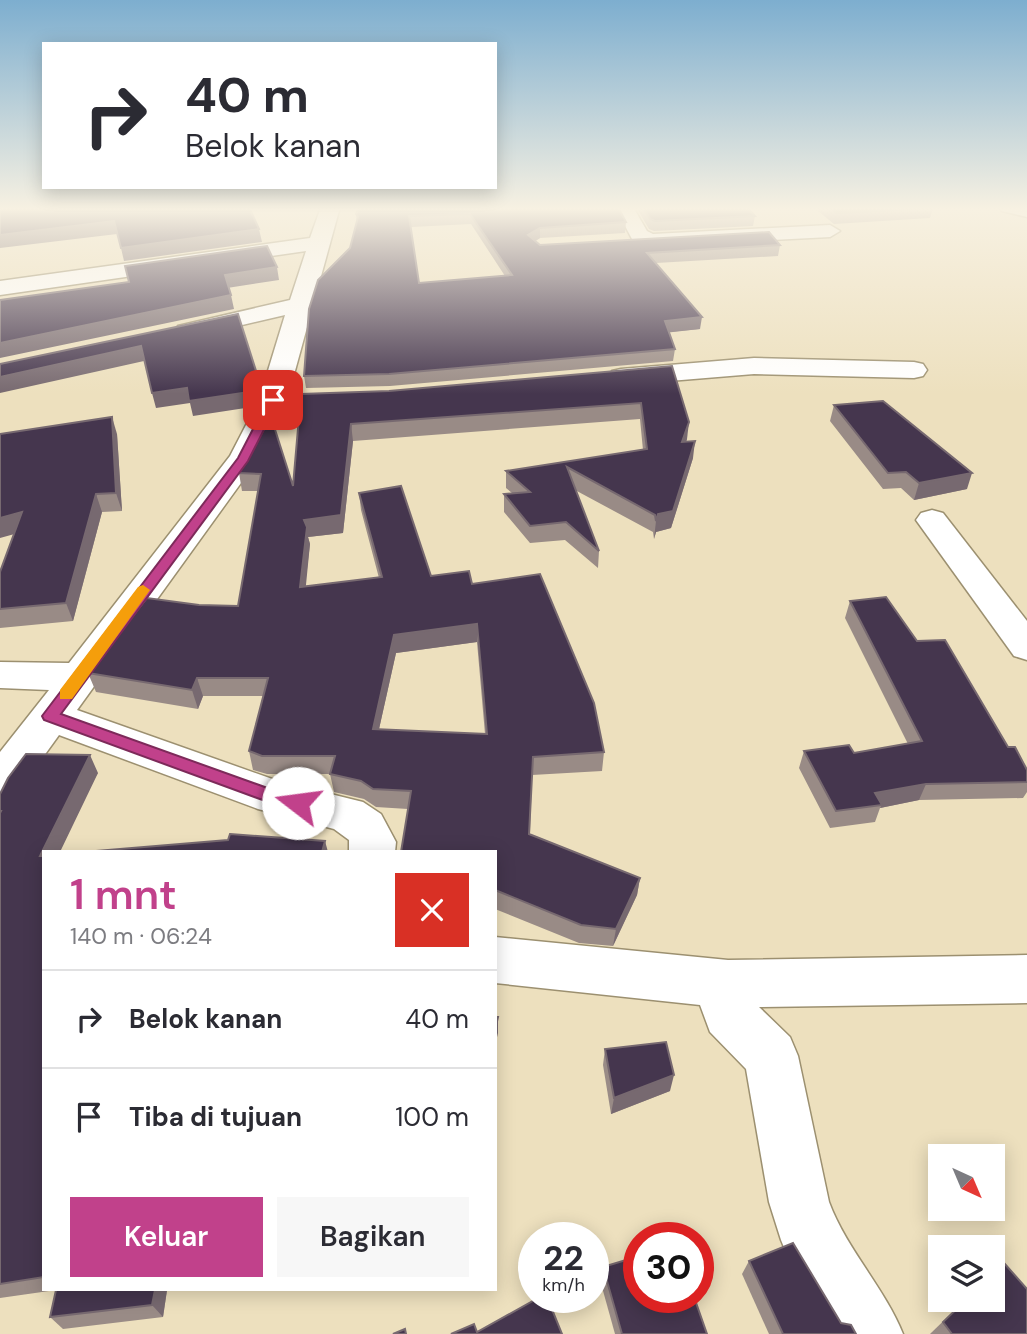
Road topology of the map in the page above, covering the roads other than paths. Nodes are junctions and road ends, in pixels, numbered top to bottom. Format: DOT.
graph roads {
  1 [pos="133,269"];
  2 [pos="311,269"];
  3 [pos="0,288"];
  4 [pos="295,318"];
  5 [pos="158,337"];
  6 [pos="914,370"];
  7 [pos="589,380"];
  8 [pos="932,520"];
  9 [pos="1027,647"];
  10 [pos="0,675"];
  11 [pos="78,677"];
  12 [pos="50,716"];
  13 [pos="0,784"];
  14 [pos="372,850"];
  15 [pos="497,960"];
  16 [pos="1027,978"];
  17 [pos="727,994"];
  18 [pos="870,1334"];
  1 -- 3 [label="street"];
  2 -- 4 [label="street"];
  4 -- 5 [label="street"];
  4 -- 11 [label="street"];
  6 -- 7 [label="street"];
  8 -- 9 [label="street"];
  10 -- 11 [label="street"];
  11 -- 12 [label="street"];
  12 -- 13 [label="street"];
  12 -- 14 [label="street"];
  15 -- 17 [label="street"];
  16 -- 17 [label="street"];
  17 -- 18 [label="street"];
}
